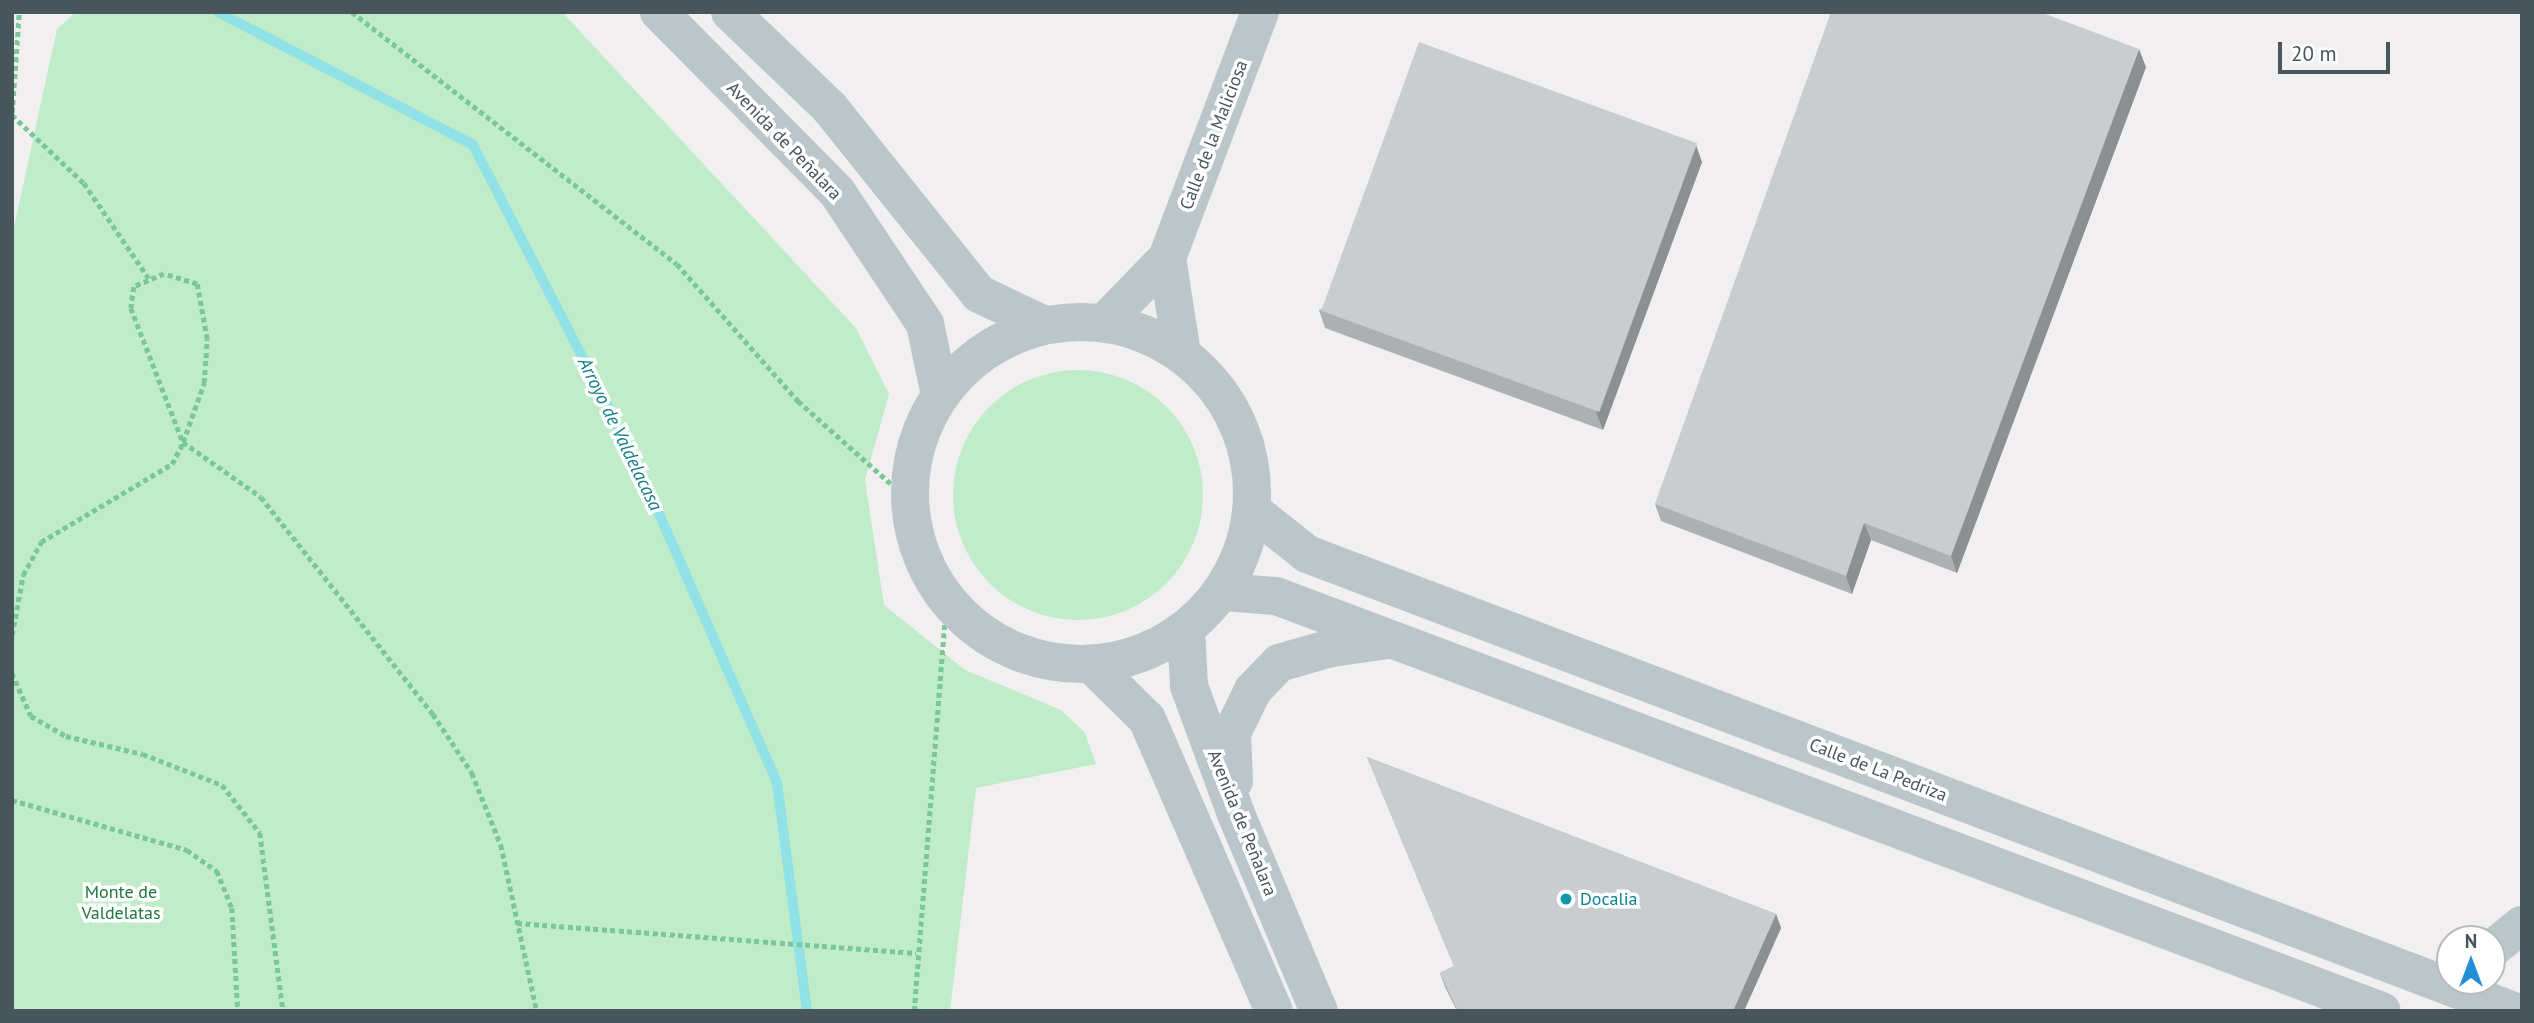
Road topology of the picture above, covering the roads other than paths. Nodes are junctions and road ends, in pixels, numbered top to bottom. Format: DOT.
graph roads {
  1 [pos="659,12"];
  2 [pos="730,12"];
  3 [pos="1260,12"];
  4 [pos="1167,258"];
  5 [pos="1104,323"];
  6 [pos="1045,325"];
  7 [pos="1182,354"];
  8 [pos="940,395"];
  9 [pos="1253,511"];
  10 [pos="1223,592"];
  11 [pos="1186,630"];
  12 [pos="1393,640"];
  13 [pos="1092,665"];
  14 [pos="1236,814"];
  15 [pos="2436,977"];
  16 [pos="2478,995"];
  17 [pos="1274,1011"];
  18 [pos="1319,1011"];
  19 [pos="2382,1011"];
  20 [pos="2514,1011"];
  1 -- 8 [label="street, Avenida de Peñalara"];
  2 -- 6 [label="street"];
  3 -- 4 [label="street, Calle de la Maliciosa"];
  4 -- 5 [label="street, Calle de la Maliciosa"];
  4 -- 7 [label="street, Calle de la Maliciosa"];
  5 -- 6 [label="street"];
  5 -- 7 [label="street"];
  6 -- 8 [label="street"];
  7 -- 9 [label="street"];
  8 -- 13 [label="street"];
  9 -- 10 [label="street"];
  9 -- 15 [label="street, Calle de La Pedriza"];
  10 -- 11 [label="street"];
  10 -- 12 [label="street"];
  11 -- 13 [label="street"];
  11 -- 14 [label="street, Avenida de Peñalara"];
  12 -- 14 [label="street"];
  12 -- 19 [label="street"];
  13 -- 17 [label="street"];
  14 -- 18 [label="street, Avenida de Peñalara"];
  16 -- 20 [label="street, Calle de La Pedriza"];
}
